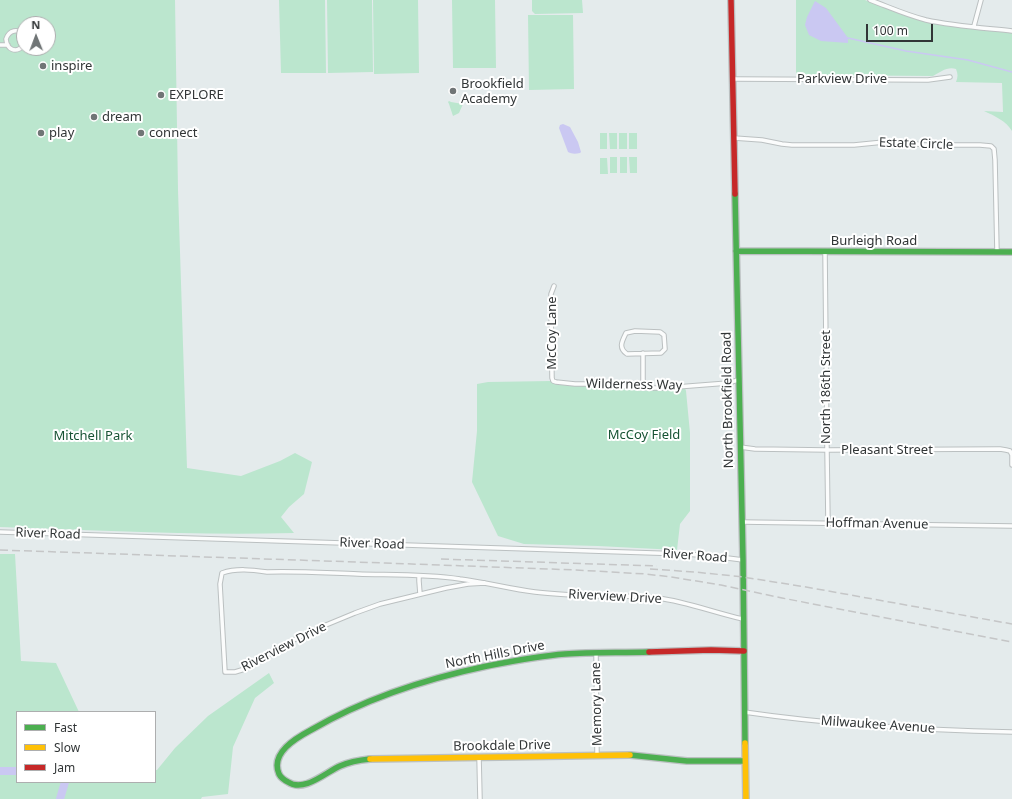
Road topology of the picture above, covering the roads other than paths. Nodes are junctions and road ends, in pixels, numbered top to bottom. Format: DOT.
graph roads {
  1 [pos="731,0"];
  2 [pos="870,0"];
  3 [pos="981,0"];
  4 [pos="876,1"];
  5 [pos="974,26"];
  6 [pos="1012,30"];
  7 [pos="16,31"];
  8 [pos="0,45"];
  9 [pos="8,45"];
  10 [pos="16,50"];
  11 [pos="950,77"];
  12 [pos="733,79"];
  13 [pos="734,138"];
  14 [pos="736,251"];
  15 [pos="825,251"];
  16 [pos="997,252"];
  17 [pos="1012,252"];
  18 [pos="554,286"];
  19 [pos="643,353"];
  20 [pos="738,380"];
  21 [pos="553,381"];
  22 [pos="643,388"];
  23 [pos="740,447"];
  24 [pos="827,450"];
  25 [pos="1012,465"];
  26 [pos="742,522"];
  27 [pos="828,523"];
  28 [pos="1012,525"];
  29 [pos="0,532"];
  30 [pos="743,560"];
  31 [pos="419,576"];
  32 [pos="485,583"];
  33 [pos="420,594"];
  34 [pos="743,619"];
  35 [pos="744,651"];
  36 [pos="596,652"];
  37 [pos="744,712"];
  38 [pos="1012,732"];
  39 [pos="598,755"];
  40 [pos="480,757"];
  41 [pos="745,761"];
  42 [pos="277,764"];
  43 [pos="480,799"];
  44 [pos="746,799"];
  1 -- 12 [label="street, North Brookfield Road"];
  2 -- 4 [label="street"];
  3 -- 5 [label="street"];
  4 -- 5 [label="street"];
  5 -- 6 [label="street"];
  7 -- 9 [label="street"];
  8 -- 9 [label="street"];
  9 -- 10 [label="street"];
  11 -- 12 [label="street, Parkview Drive"];
  12 -- 13 [label="street, North Brookfield Road"];
  13 -- 14 [label="street, North Brookfield Road"];
  13 -- 16 [label="street, Estate Circle"];
  14 -- 15 [label="street, Burleigh Road"];
  14 -- 20 [label="street, North Brookfield Road"];
  15 -- 16 [label="street, Burleigh Road"];
  15 -- 24 [label="street, North 186th Street"];
  16 -- 17 [label="street, Burleigh Road"];
  18 -- 21 [label="street, McCoy Lane"];
  19 -- 19 [label="street"];
  19 -- 22 [label="street"];
  20 -- 22 [label="street, Wilderness Way"];
  20 -- 23 [label="street, North Brookfield Road"];
  21 -- 22 [label="street, Wilderness Way"];
  23 -- 24 [label="street, Pleasant Street"];
  23 -- 26 [label="street, North Brookfield Road"];
  24 -- 25 [label="street, Pleasant Street"];
  24 -- 27 [label="street, North 186th Street"];
  26 -- 27 [label="street, Hoffman Avenue"];
  26 -- 30 [label="street, North Brookfield Road"];
  27 -- 28 [label="street, Hoffman Avenue"];
  29 -- 30 [label="street, River Road"];
  30 -- 34 [label="street, North Brookfield Road"];
  31 -- 32 [label="street, Riverview Drive"];
  31 -- 33 [label="street"];
  31 -- 33 [label="street, Riverview Drive"];
  32 -- 33 [label="street, Riverview Drive"];
  32 -- 34 [label="street, Riverview Drive"];
  34 -- 35 [label="street, North Brookfield Road"];
  35 -- 36 [label="street, North Hills Drive"];
  35 -- 37 [label="street, North Brookfield Road"];
  36 -- 39 [label="street, Memory Lane"];
  36 -- 42 [label="street, North Hills Drive"];
  37 -- 38 [label="street, Milwaukee Avenue"];
  37 -- 41 [label="street, North Brookfield Road"];
  39 -- 40 [label="street, Brookdale Drive"];
  39 -- 41 [label="street, Brookdale Drive"];
  40 -- 42 [label="street, Brookdale Drive"];
  40 -- 43 [label="street"];
  41 -- 44 [label="street, North Brookfield Road"];
}
